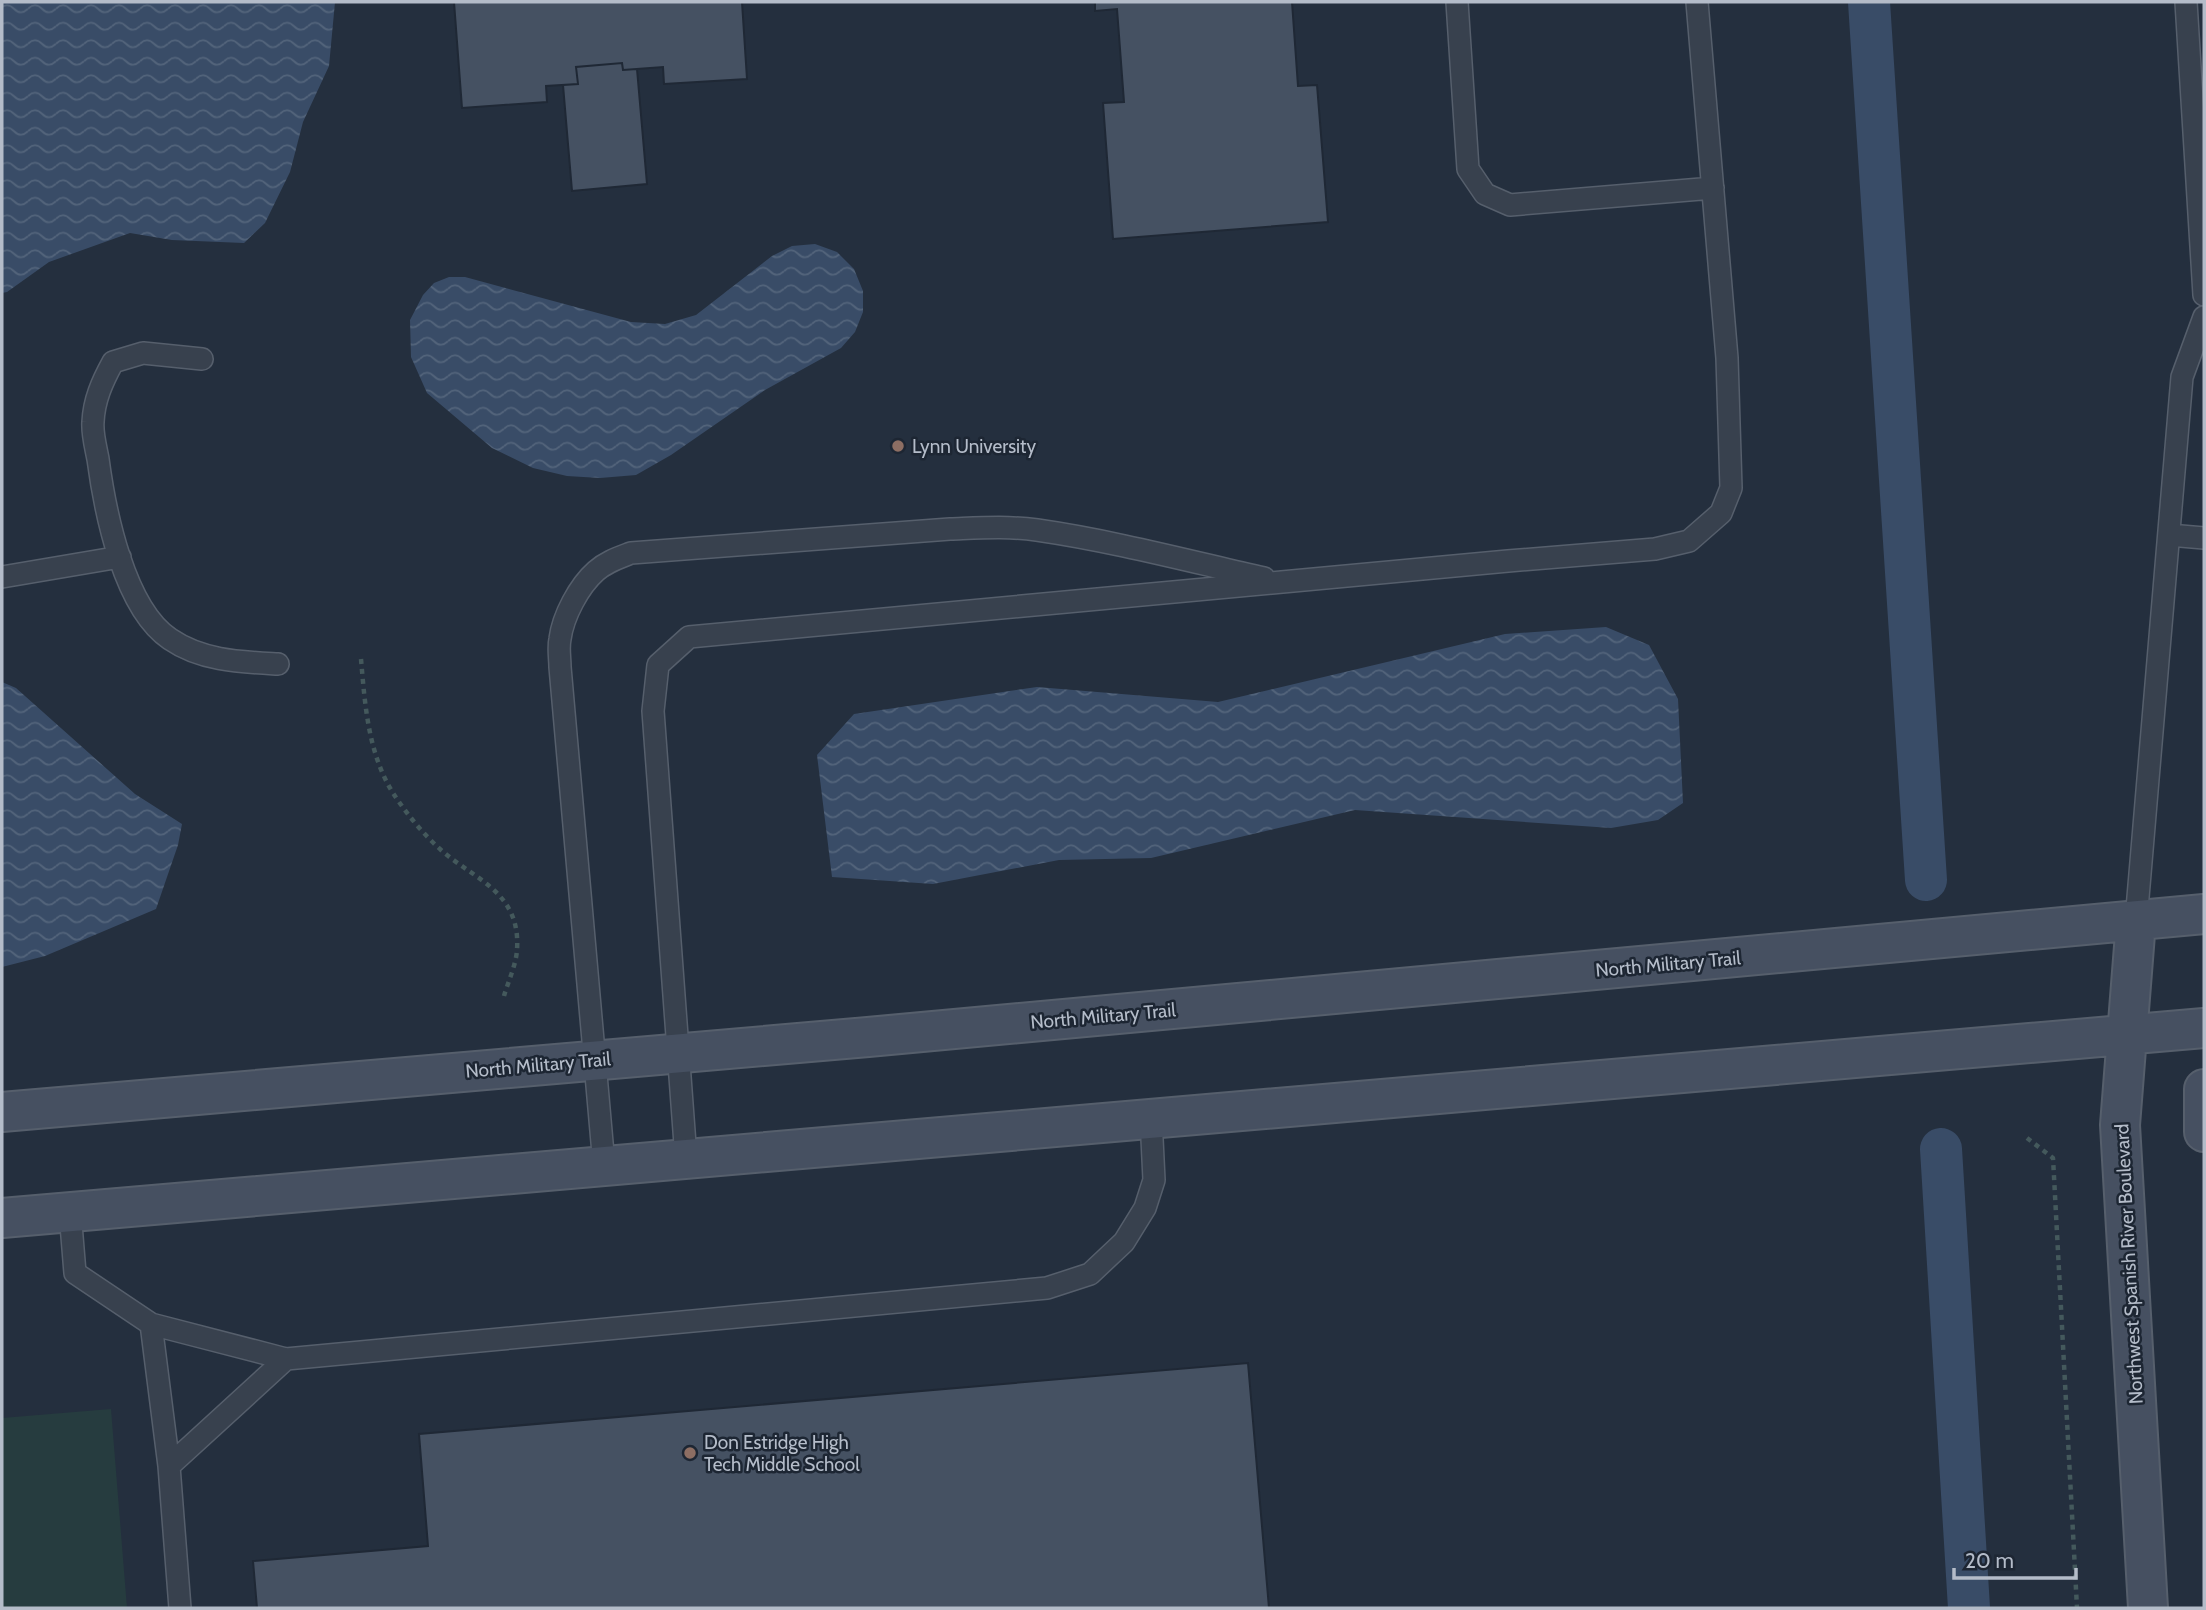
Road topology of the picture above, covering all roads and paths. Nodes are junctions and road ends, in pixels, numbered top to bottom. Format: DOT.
graph roads {
  1 [pos="1457,2"];
  2 [pos="1697,2"];
  3 [pos="2186,2"];
  4 [pos="1713,188"];
  5 [pos="2204,295"];
  6 [pos="2204,317"];
  7 [pos="202,359"];
  8 [pos="2169,535"];
  9 [pos="2204,538"];
  10 [pos="120,557"];
  11 [pos="2,577"];
  12 [pos="1284,582"];
  13 [pos="361,659"];
  14 [pos="278,664"];
  15 [pos="2204,914"];
  16 [pos="2136,921"];
  17 [pos="504,996"];
  18 [pos="2204,1028"];
  19 [pos="2127,1035"];
  20 [pos="678,1054"];
  21 [pos="595,1060"];
  22 [pos="2204,1089"];
  23 [pos="2,1112"];
  24 [pos="1151,1118"];
  25 [pos="2204,1132"];
  26 [pos="2027,1138"];
  27 [pos="686,1158"];
  28 [pos="604,1165"];
  29 [pos="71,1212"];
  30 [pos="2,1218"];
  31 [pos="151,1324"];
  32 [pos="286,1359"];
  33 [pos="169,1466"];
  34 [pos="180,1608"];
  35 [pos="2077,1608"];
  36 [pos="2148,1608"];
  1 -- 4 [label="lane"];
  2 -- 4 [label="lane"];
  3 -- 5 [label="lane"];
  4 -- 12 [label="lane"];
  6 -- 8 [label="lane"];
  7 -- 10 [label="lane"];
  8 -- 9 [label="lane"];
  8 -- 16 [label="lane"];
  10 -- 11 [label="lane"];
  10 -- 14 [label="lane"];
  12 -- 20 [label="lane"];
  12 -- 21 [label="lane"];
  13 -- 17 [label="path"];
  15 -- 16 [label="main road, North Military Trail"];
  16 -- 19 [label="main road, Northwest Spanish River Boulevard"];
  16 -- 20 [label="main road, North Military Trail"];
  18 -- 19 [label="main road"];
  19 -- 24 [label="main road"];
  19 -- 36 [label="main road, Northwest Spanish River Boulevard"];
  20 -- 21 [label="main road, North Military Trail"];
  20 -- 27 [label="lane"];
  21 -- 23 [label="main road, North Military Trail"];
  21 -- 28 [label="lane"];
  22 -- 25 [label="main road"];
  24 -- 27 [label="main road"];
  24 -- 32 [label="lane"];
  26 -- 35 [label="path"];
  27 -- 28 [label="main road"];
  28 -- 29 [label="main road"];
  29 -- 30 [label="main road"];
  29 -- 31 [label="lane"];
  31 -- 32 [label="lane"];
  31 -- 33 [label="lane"];
  32 -- 33 [label="lane"];
  33 -- 34 [label="lane"];
}
